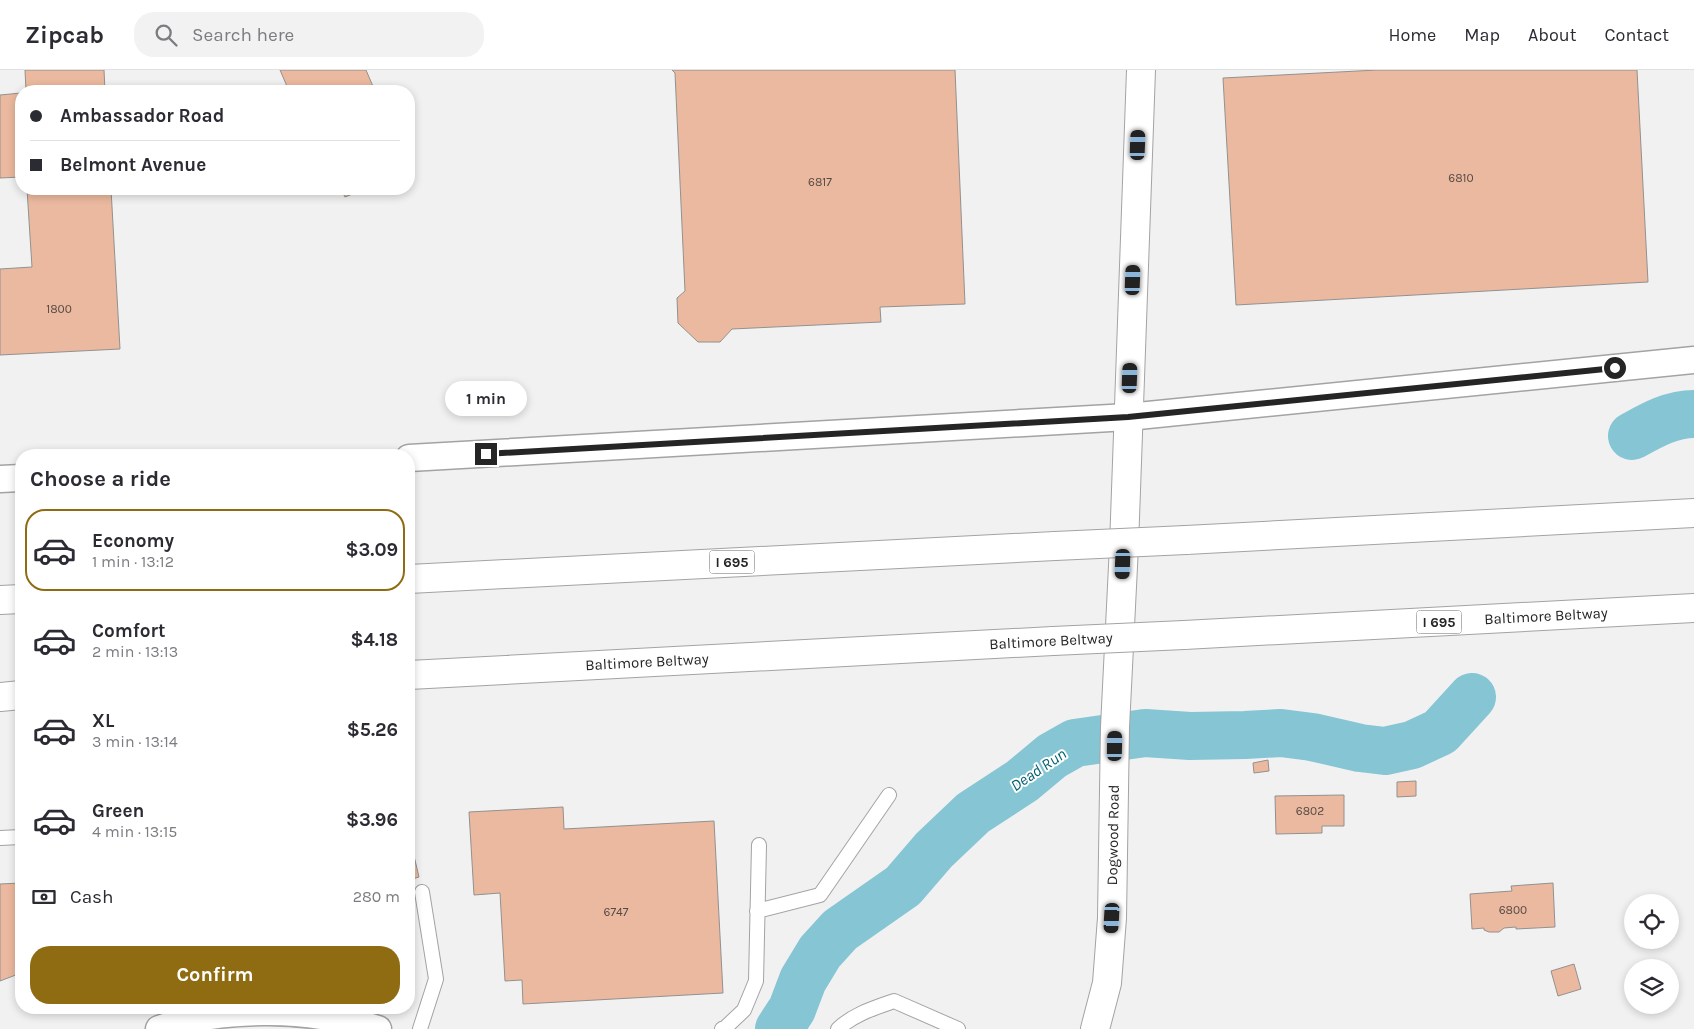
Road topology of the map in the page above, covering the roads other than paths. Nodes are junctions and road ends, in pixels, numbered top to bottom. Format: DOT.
graph roads {
  1 [pos="1141,70"];
  2 [pos="1694,360"];
  3 [pos="1128,417"];
  4 [pos="415,458"];
  5 [pos="15,478"];
  6 [pos="0,479"];
  7 [pos="1694,513"];
  8 [pos="415,579"];
  9 [pos="15,599"];
  10 [pos="0,600"];
  11 [pos="1694,608"];
  12 [pos="415,675"];
  13 [pos="15,695"];
  14 [pos="0,696"];
  15 [pos="889,795"];
  16 [pos="15,837"];
  17 [pos="0,838"];
  18 [pos="759,845"];
  19 [pos="422,892"];
  20 [pos="757,911"];
  21 [pos="253,1014"];
  22 [pos="323,1014"];
  23 [pos="208,1023"];
  24 [pos="1097,1028"];
  25 [pos="159,1029"];
  26 [pos="378,1029"];
  27 [pos="420,1029"];
  28 [pos="722,1029"];
  29 [pos="838,1029"];
  30 [pos="958,1029"];
  1 -- 3 [label="main road, Dogwood Road"];
  2 -- 3 [label="street"];
  3 -- 4 [label="street"];
  3 -- 24 [label="main road, Dogwood Road"];
  5 -- 6 [label="street"];
  7 -- 8 [label="main road, I 695, bridge"];
  9 -- 10 [label="main road"];
  11 -- 12 [label="main road, Baltimore Beltway / I 695, bridge"];
  13 -- 14 [label="main road"];
  15 -- 20 [label="lane"];
  16 -- 17 [label="lane"];
  18 -- 20 [label="lane"];
  19 -- 27 [label="lane"];
  20 -- 28 [label="lane"];
  21 -- 23 [label="street"];
  22 -- 26 [label="street"];
  23 -- 25 [label="street"];
  29 -- 30 [label="lane"];
}
